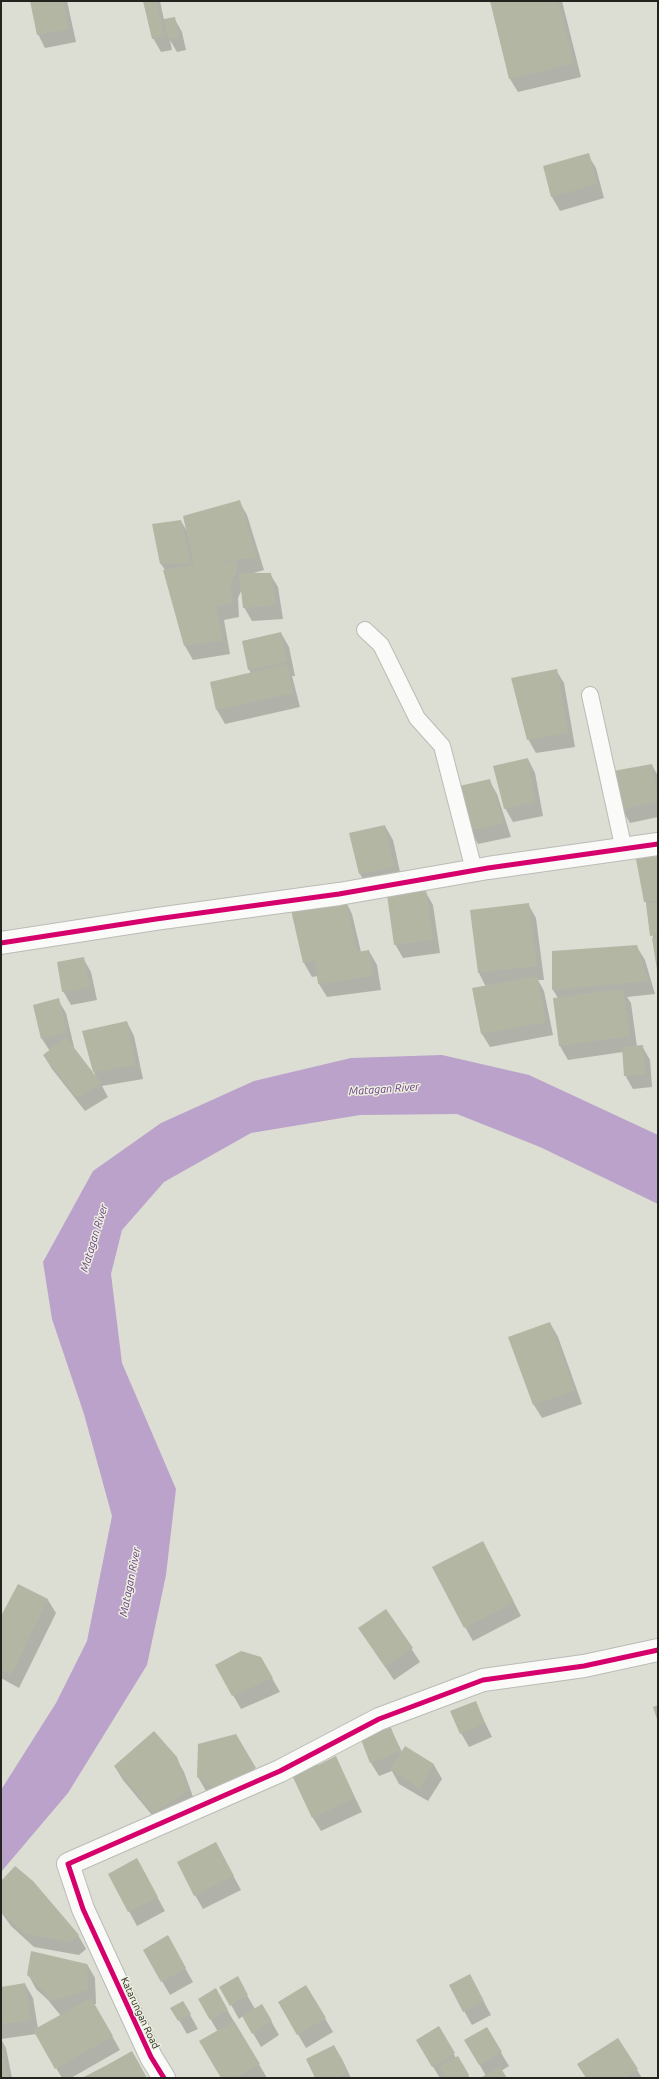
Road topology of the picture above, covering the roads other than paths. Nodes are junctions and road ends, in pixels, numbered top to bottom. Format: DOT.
graph roads {
  1 [pos="365,630"];
  2 [pos="590,695"];
  3 [pos="658,844"];
  4 [pos="624,850"];
  5 [pos="474,870"];
  6 [pos="1,943"];
  7 [pos="658,1650"];
  8 [pos="162,2077"];
  1 -- 5 [label="lane"];
  2 -- 4 [label="lane"];
  3 -- 4 [label="street"];
  4 -- 5 [label="street"];
  5 -- 6 [label="street"];
  7 -- 8 [label="street, Katarungan Road"];
}
